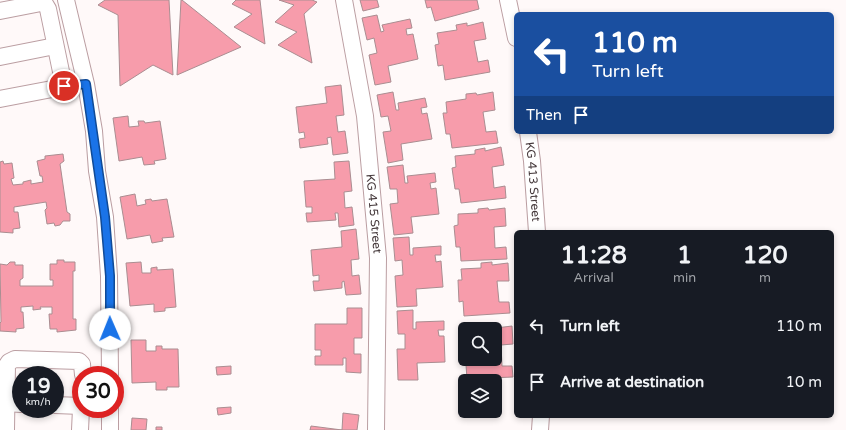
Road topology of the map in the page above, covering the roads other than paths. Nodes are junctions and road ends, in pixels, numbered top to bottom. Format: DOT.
graph roads {
  1 [pos="66,0"];
  2 [pos="344,0"];
  3 [pos="508,0"];
  4 [pos="0,11"];
  5 [pos="514,28"];
  6 [pos="56,46"];
  7 [pos="0,57"];
  8 [pos="86,84"];
  9 [pos="64,86"];
  10 [pos="0,99"];
  11 [pos="528,134"];
  12 [pos="536,230"];
  13 [pos="82,366"];
  14 [pos="110,366"];
  15 [pos="12,392"];
  16 [pos="12,410"];
  17 [pos="81,418"];
  18 [pos="110,418"];
  19 [pos="541,418"];
  20 [pos="6,430"];
  21 [pos="80,430"];
  22 [pos="110,430"];
  23 [pos="376,430"];
  24 [pos="540,430"];
  1 -- 8 [label="street"];
  2 -- 23 [label="street, KG 415 Street"];
  3 -- 5 [label="street"];
  4 -- 6 [label="street"];
  6 -- 7 [label="street"];
  6 -- 9 [label="street"];
  8 -- 9 [label="street"];
  8 -- 14 [label="street"];
  9 -- 10 [label="street"];
  11 -- 12 [label="street, KG 413 Street"];
  13 -- 15 [label="street"];
  16 -- 20 [label="street"];
  17 -- 21 [label="street"];
  18 -- 22 [label="street"];
  19 -- 24 [label="street"];
}
